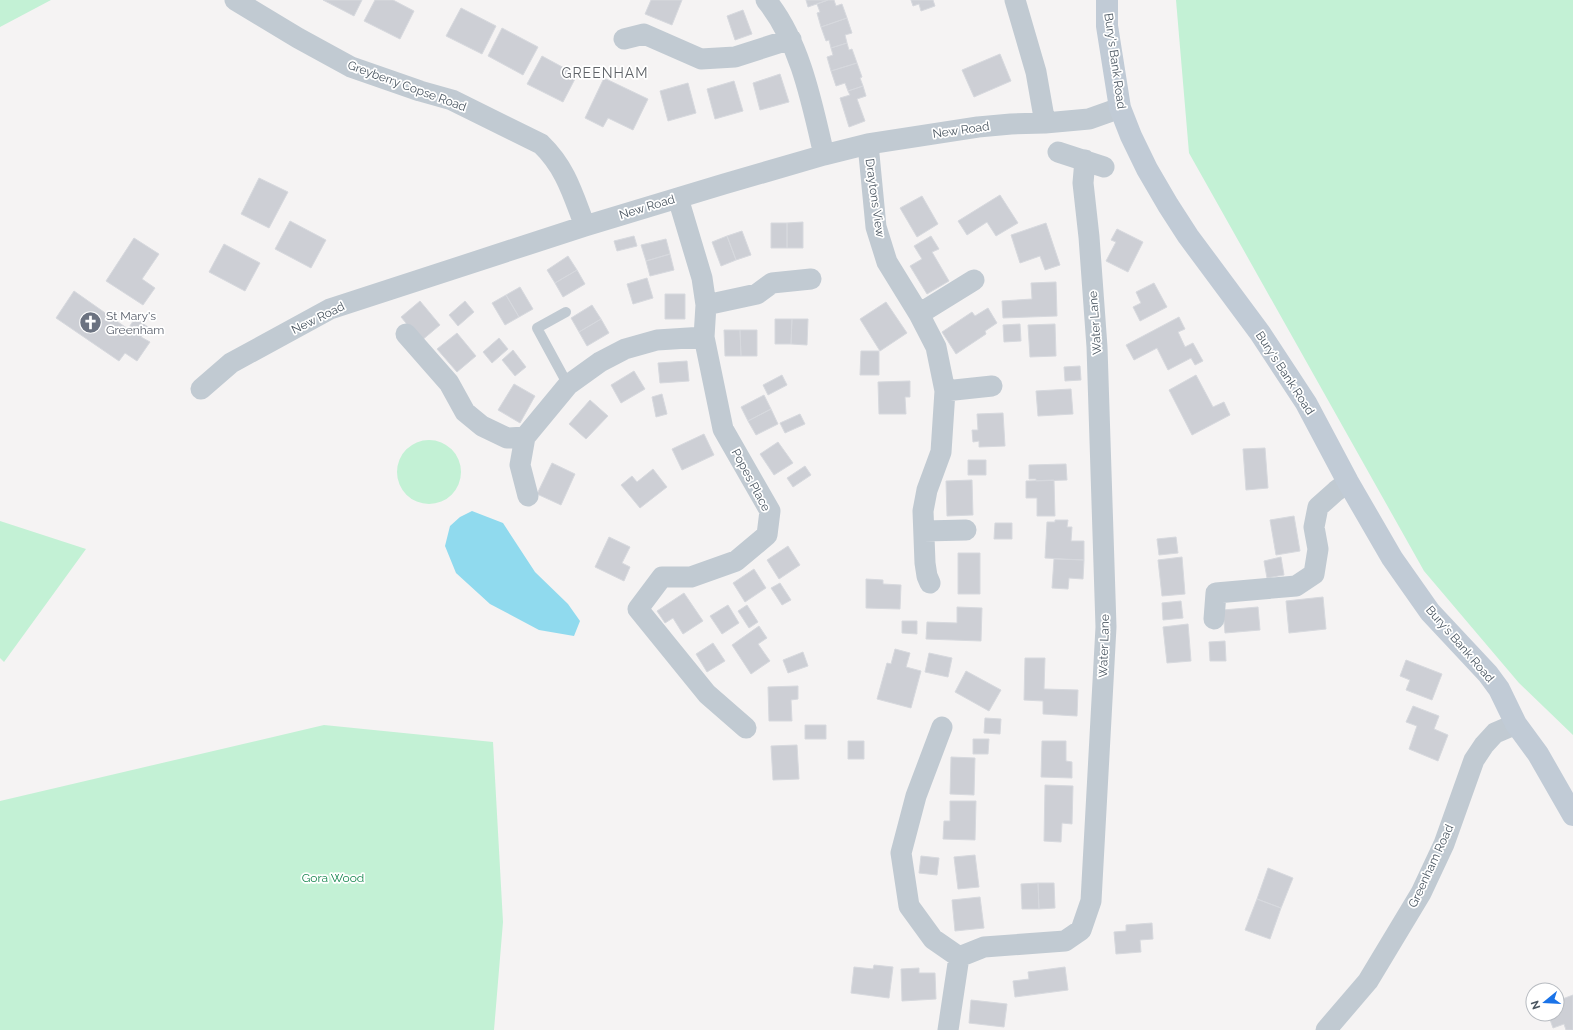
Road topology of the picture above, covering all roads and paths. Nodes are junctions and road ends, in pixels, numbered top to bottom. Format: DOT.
graph roads {
  1 [pos="235,0"];
  2 [pos="766,0"];
  3 [pos="1015,0"];
  4 [pos="1107,0"];
  5 [pos="624,39"];
  6 [pos="791,39"];
  7 [pos="1120,108"];
  8 [pos="1045,123"];
  9 [pos="868,144"];
  10 [pos="1058,152"];
  11 [pos="824,155"];
  12 [pos="678,198"];
  13 [pos="585,226"];
  14 [pos="811,279"];
  15 [pos="974,280"];
  16 [pos="706,305"];
  17 [pos="566,312"];
  18 [pos="919,314"];
  19 [pos="406,334"];
  20 [pos="704,337"];
  21 [pos="568,385"];
  22 [pos="992,386"];
  23 [pos="201,389"];
  24 [pos="945,391"];
  25 [pos="525,437"];
  26 [pos="1348,482"];
  27 [pos="528,496"];
  28 [pos="966,530"];
  29 [pos="924,531"];
  30 [pos="930,583"];
  31 [pos="1214,619"];
  32 [pos="1516,724"];
  33 [pos="942,727"];
  34 [pos="746,728"];
  35 [pos="1573,815"];
  36 [pos="958,958"];
  37 [pos="948,1030"];
  38 [pos="1326,1030"];
  1 -- 13 [label="street, Greyberry Copse Road"];
  2 -- 6 [label="street"];
  3 -- 8 [label="street"];
  4 -- 7 [label="street, Bury's Bank Road"];
  5 -- 6 [label="street"];
  6 -- 11 [label="street"];
  7 -- 8 [label="street, New Road"];
  7 -- 26 [label="street, Bury's Bank Road"];
  8 -- 9 [label="street, New Road"];
  9 -- 11 [label="street, New Road"];
  9 -- 18 [label="street, Draytons View"];
  10 -- 36 [label="street, Water Lane"];
  11 -- 12 [label="street, New Road"];
  12 -- 13 [label="street, New Road"];
  12 -- 16 [label="street, Popes Place"];
  13 -- 23 [label="street, New Road"];
  14 -- 16 [label="street"];
  15 -- 18 [label="street"];
  16 -- 20 [label="street, Popes Place"];
  17 -- 21 [label="lane"];
  18 -- 24 [label="street, Draytons View"];
  19 -- 25 [label="street"];
  20 -- 21 [label="street"];
  20 -- 34 [label="street, Popes Place"];
  21 -- 25 [label="street"];
  22 -- 24 [label="street"];
  24 -- 29 [label="street, Draytons View"];
  25 -- 27 [label="street"];
  26 -- 31 [label="street"];
  26 -- 32 [label="street, Bury's Bank Road"];
  28 -- 29 [label="street"];
  29 -- 30 [label="street, Draytons View"];
  32 -- 35 [label="street, Bury's Bank Road"];
  32 -- 38 [label="street, Greenham Road"];
  33 -- 36 [label="street"];
  36 -- 37 [label="street"];
}
